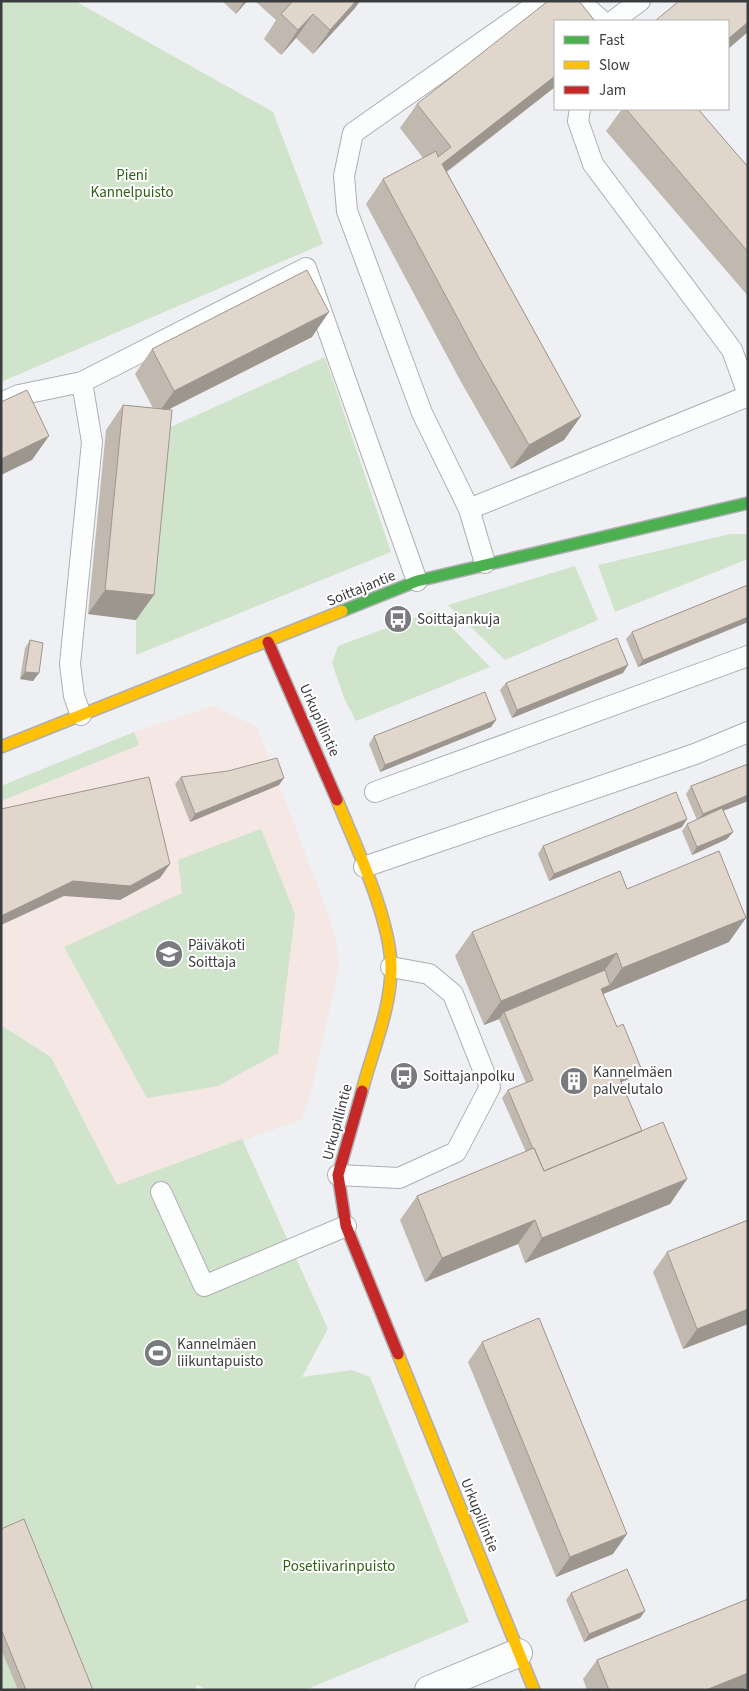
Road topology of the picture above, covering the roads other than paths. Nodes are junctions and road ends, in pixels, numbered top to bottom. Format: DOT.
graph roads {
  1 [pos="541,1"];
  2 [pos="572,1"];
  3 [pos="640,1"];
  4 [pos="601,20"];
  5 [pos="614,20"];
  6 [pos="580,110"];
  7 [pos="82,382"];
  8 [pos="748,395"];
  9 [pos="1,403"];
  10 [pos="748,503"];
  11 [pos="469,509"];
  12 [pos="485,563"];
  13 [pos="417,581"];
  14 [pos="268,642"];
  15 [pos="748,656"];
  16 [pos="81,715"];
  17 [pos="748,732"];
  18 [pos="1,747"];
  19 [pos="375,792"];
  20 [pos="364,867"];
  21 [pos="391,967"];
  22 [pos="338,1175"];
  23 [pos="161,1192"];
  24 [pos="346,1226"];
  25 [pos="518,1653"];
  26 [pos="430,1690"];
  27 [pos="534,1690"];
  1 -- 11 [label="lane"];
  2 -- 4 [label="lane"];
  3 -- 5 [label="lane"];
  6 -- 8 [label="lane"];
  7 -- 9 [label="lane"];
  7 -- 13 [label="lane"];
  7 -- 16 [label="lane"];
  8 -- 11 [label="lane"];
  10 -- 12 [label="street, Soittajantie"];
  11 -- 12 [label="lane"];
  12 -- 13 [label="street, Soittajantie"];
  13 -- 14 [label="street, Soittajantie"];
  14 -- 16 [label="street, Soittajantie"];
  14 -- 20 [label="street, Urkupillintie"];
  15 -- 19 [label="lane"];
  16 -- 18 [label="street, Soittajantie"];
  17 -- 20 [label="lane"];
  20 -- 21 [label="street, Urkupillintie"];
  21 -- 22 [label="street, Urkupillintie"];
  21 -- 22 [label="lane"];
  22 -- 24 [label="street, Urkupillintie"];
  23 -- 24 [label="lane"];
  24 -- 25 [label="street, Urkupillintie"];
  25 -- 26 [label="street"];
  25 -- 27 [label="street, Urkupillintie"];
}
